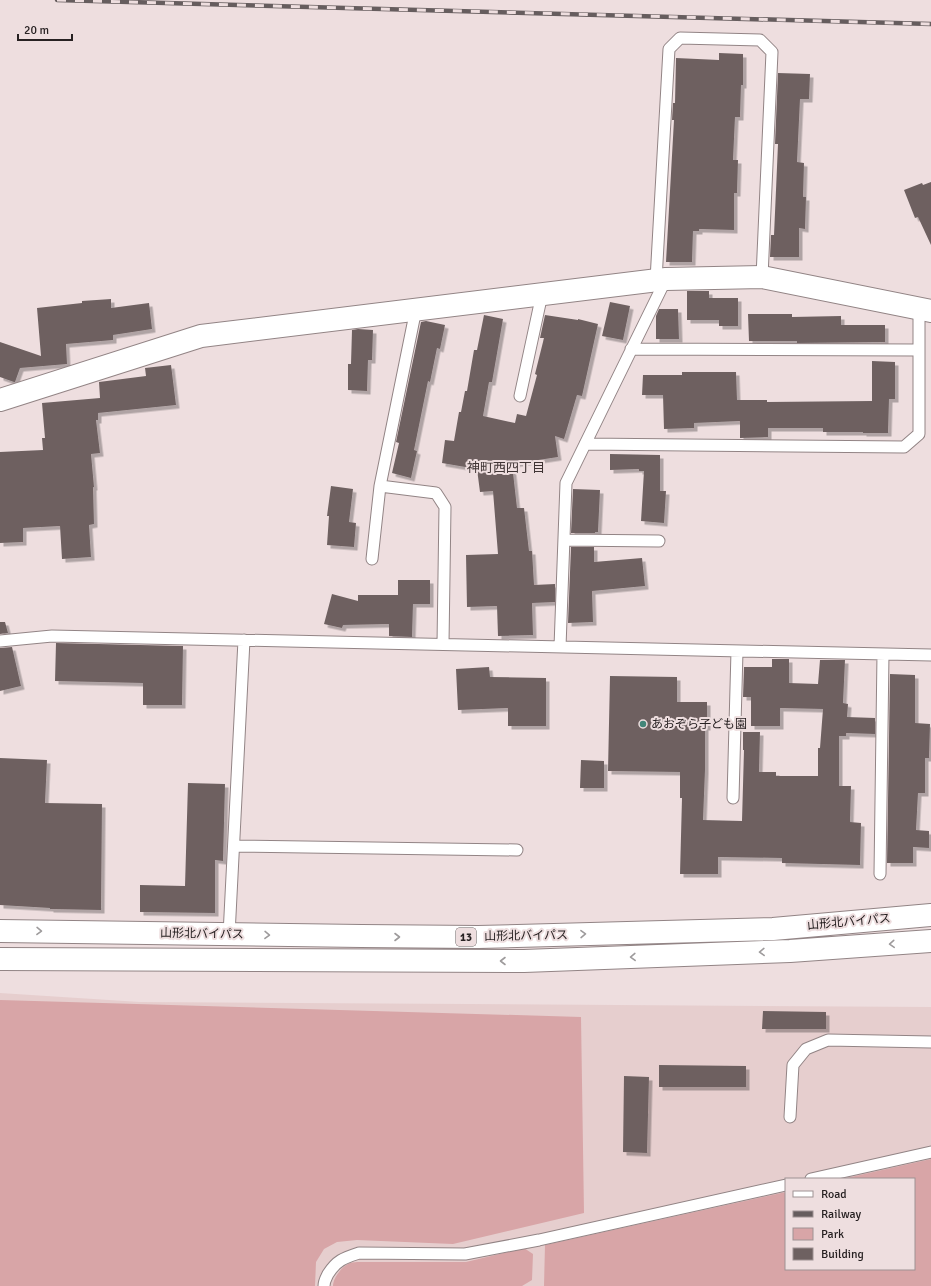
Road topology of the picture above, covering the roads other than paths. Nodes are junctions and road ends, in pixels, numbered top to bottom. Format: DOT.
graph roads {
  1 [pos="762,277"];
  2 [pos="661,280"];
  3 [pos="542,294"];
  4 [pos="416,309"];
  5 [pos="925,310"];
  6 [pos="631,349"];
  7 [pos="918,350"];
  8 [pos="520,396"];
  9 [pos="0,400"];
  10 [pos="585,444"];
  11 [pos="380,486"];
  12 [pos="564,540"];
  13 [pos="659,541"];
  14 [pos="372,559"];
  15 [pos="244,640"];
  16 [pos="0,641"];
  17 [pos="443,644"];
  18 [pos="560,647"];
  19 [pos="737,651"];
  20 [pos="884,654"];
  21 [pos="931,655"];
  22 [pos="733,798"];
  23 [pos="234,846"];
  24 [pos="517,850"];
  25 [pos="880,874"];
  26 [pos="931,915"];
  27 [pos="0,931"];
  28 [pos="229,935"];
  29 [pos="931,941"];
  30 [pos="0,959"];
  31 [pos="931,1042"];
  32 [pos="790,1117"];
  33 [pos="931,1152"];
  34 [pos="815,1178"];
  35 [pos="785,1184"];
  36 [pos="324,1286"];
  1 -- 2 [label="main road"];
  1 -- 2 [label="lane"];
  1 -- 5 [label="main road"];
  2 -- 3 [label="main road"];
  2 -- 6 [label="lane"];
  3 -- 4 [label="main road"];
  3 -- 8 [label="lane"];
  4 -- 9 [label="main road"];
  4 -- 11 [label="lane"];
  5 -- 7 [label="lane"];
  6 -- 7 [label="lane"];
  6 -- 10 [label="lane"];
  7 -- 10 [label="lane"];
  10 -- 12 [label="lane"];
  11 -- 14 [label="lane"];
  11 -- 17 [label="lane"];
  12 -- 13 [label="lane"];
  12 -- 18 [label="lane"];
  15 -- 16 [label="lane"];
  15 -- 17 [label="lane"];
  15 -- 23 [label="lane"];
  17 -- 18 [label="lane"];
  18 -- 19 [label="lane"];
  19 -- 20 [label="lane"];
  19 -- 22 [label="lane"];
  20 -- 21 [label="lane"];
  20 -- 25 [label="lane"];
  23 -- 24 [label="lane"];
  23 -- 28 [label="lane"];
  28 -- 26 [label="main road, 山形北バイパス / 13, one-way"];
  27 -- 28 [label="main road, 山形北バイパス / 13, one-way"];
  29 -- 30 [label="main road, 山形北バイパス / 13, one-way"];
  31 -- 32 [label="lane"];
  33 -- 34 [label="lane"];
  35 -- 36 [label="lane"];
}
